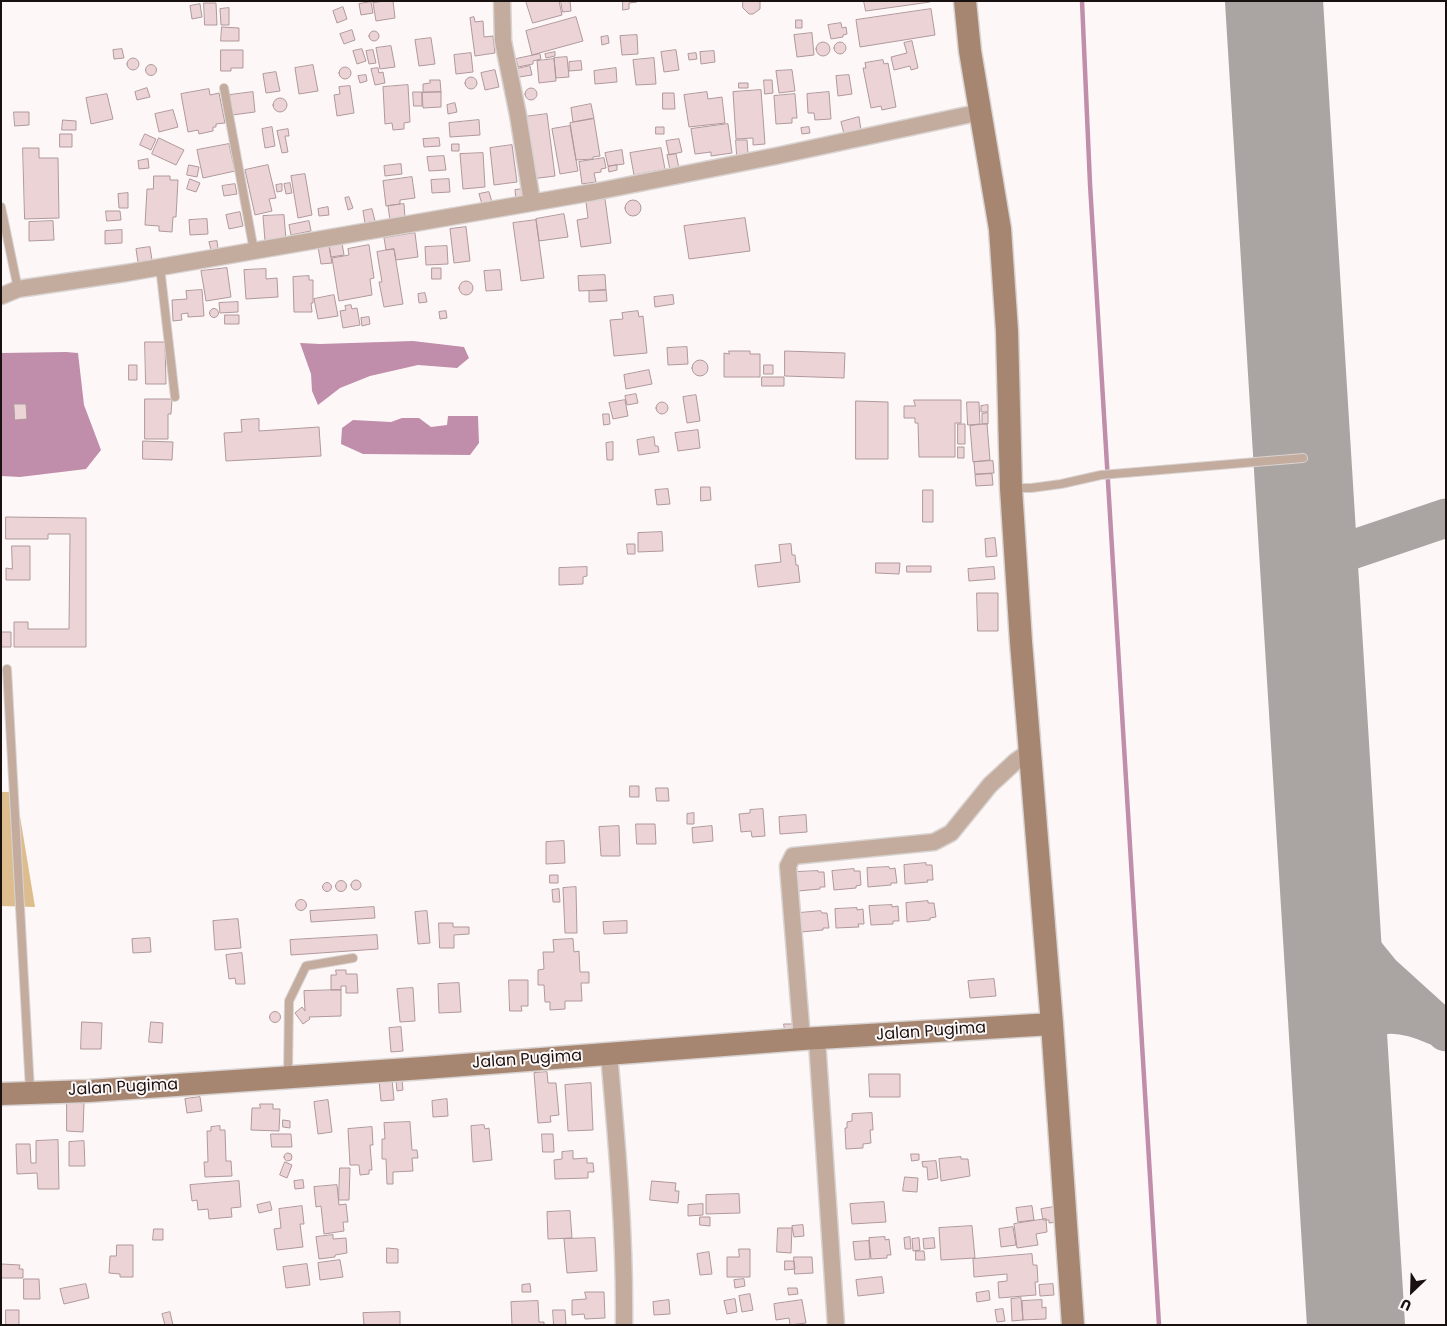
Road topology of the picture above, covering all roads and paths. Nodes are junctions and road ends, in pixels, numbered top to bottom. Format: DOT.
graph roads {
  1 [pos="502,1"];
  2 [pos="965,1"];
  3 [pos="224,88"];
  4 [pos="981,112"];
  5 [pos="532,202"];
  6 [pos="1,207"];
  7 [pos="254,251"];
  8 [pos="160,267"];
  9 [pos="18,289"];
  10 [pos="1,296"];
  11 [pos="175,397"];
  12 [pos="1303,458"];
  13 [pos="1011,488"];
  14 [pos="7,668"];
  15 [pos="1030,751"];
  16 [pos="353,958"];
  17 [pos="1052,1024"];
  18 [pos="809,1039"];
  19 [pos="609,1054"];
  20 [pos="288,1077"];
  21 [pos="30,1092"];
  22 [pos="1,1094"];
  23 [pos="624,1325"];
  24 [pos="836,1325"];
  25 [pos="1074,1325"];
  1 -- 5 [label="street"];
  2 -- 4 [label="main road"];
  3 -- 7 [label="lane"];
  4 -- 5 [label="street"];
  4 -- 13 [label="main road"];
  5 -- 7 [label="street"];
  6 -- 9 [label="lane"];
  7 -- 8 [label="street"];
  8 -- 9 [label="street"];
  8 -- 11 [label="lane"];
  9 -- 10 [label="street"];
  12 -- 13 [label="lane"];
  13 -- 15 [label="main road"];
  14 -- 21 [label="lane"];
  15 -- 17 [label="main road"];
  15 -- 18 [label="street"];
  16 -- 20 [label="lane"];
  17 -- 18 [label="main road, Jalan Pugima"];
  17 -- 25 [label="main road"];
  18 -- 19 [label="main road, Jalan Pugima"];
  18 -- 24 [label="street"];
  19 -- 20 [label="main road, Jalan Pugima"];
  19 -- 23 [label="street"];
  20 -- 21 [label="main road, Jalan Pugima"];
  21 -- 22 [label="main road, Jalan Pugima"];
}
